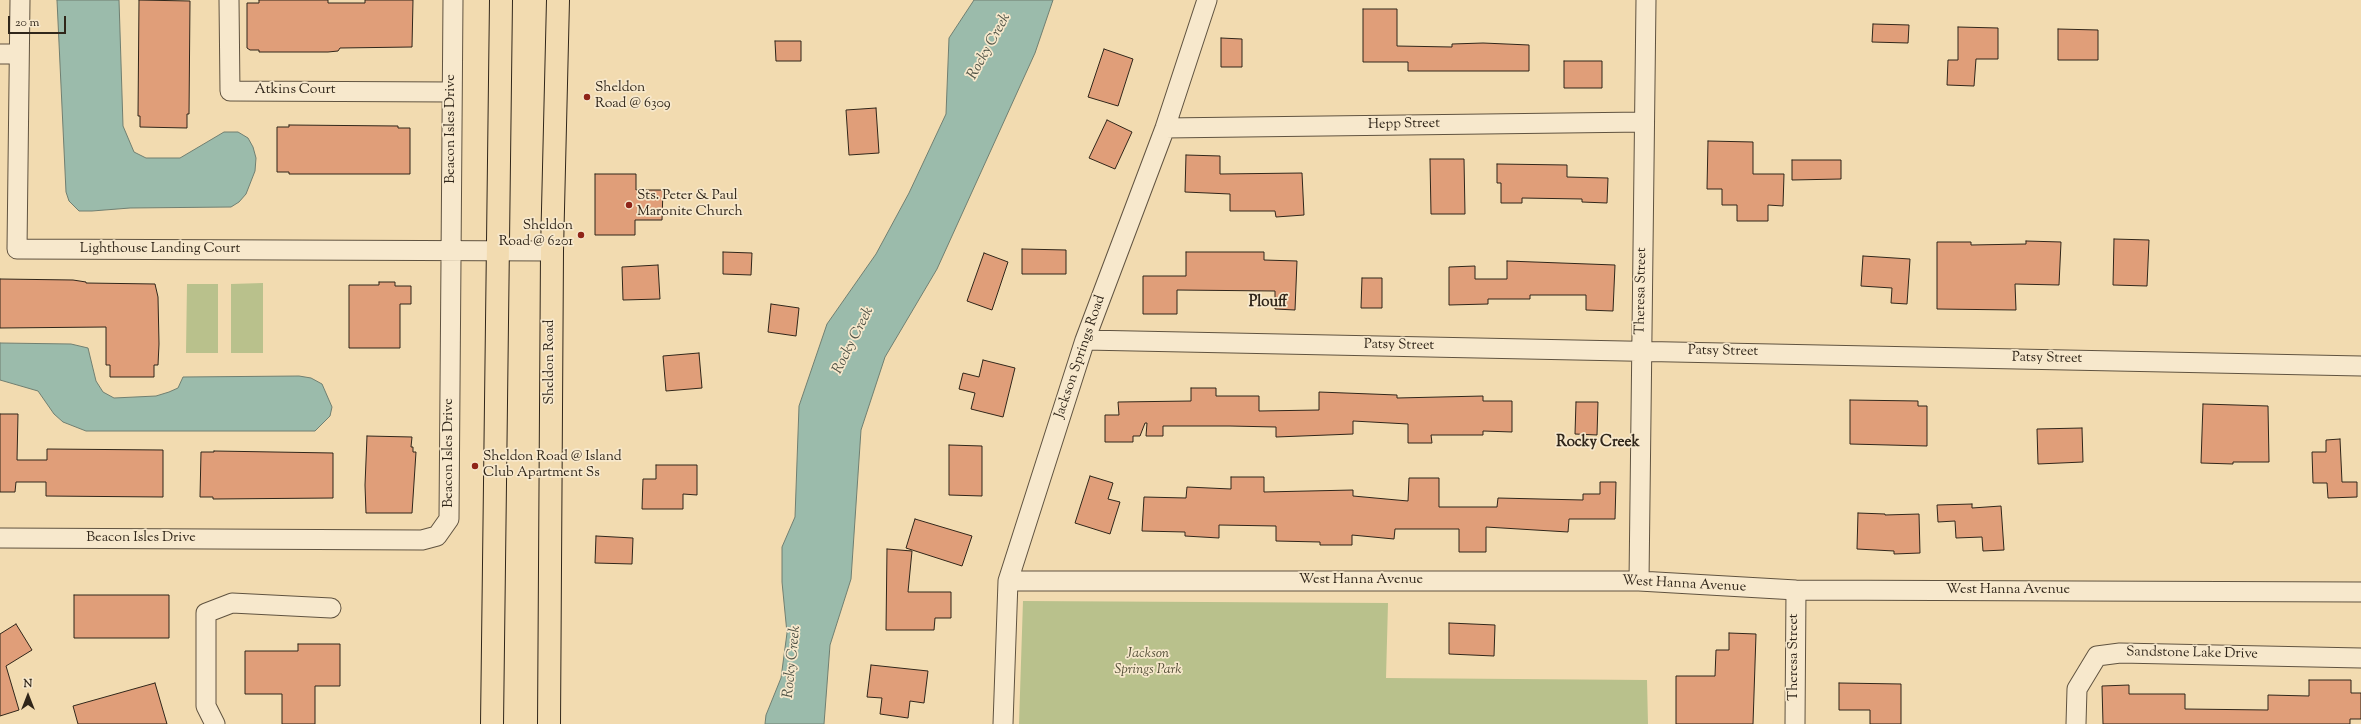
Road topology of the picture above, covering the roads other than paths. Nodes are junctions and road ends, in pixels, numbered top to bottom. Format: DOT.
graph roads {
  1 [pos="20,0"];
  2 [pos="229,0"];
  3 [pos="453,0"];
  4 [pos="501,0"];
  5 [pos="558,0"];
  6 [pos="1207,0"];
  7 [pos="1646,0"];
  8 [pos="0,54"];
  9 [pos="19,54"];
  10 [pos="452,92"];
  11 [pos="1644,122"];
  12 [pos="1165,128"];
  13 [pos="451,250"];
  14 [pos="497,250"];
  15 [pos="552,251"];
  16 [pos="1085,340"];
  17 [pos="1641,350"];
  18 [pos="2361,366"];
  19 [pos="0,538"];
  20 [pos="1008,581"];
  21 [pos="1639,581"];
  22 [pos="1796,590"];
  23 [pos="2361,592"];
  24 [pos="331,608"];
  25 [pos="2361,658"];
  26 [pos="215,724"];
  27 [pos="492,724"];
  28 [pos="549,724"];
  29 [pos="1003,724"];
  30 [pos="1795,724"];
  31 [pos="2076,724"];
  1 -- 9 [label="street, Lighthouse Landing Court"];
  2 -- 10 [label="street, Atkins Court"];
  3 -- 10 [label="street, Beacon Isles Drive"];
  4 -- 14 [label="main road"];
  5 -- 15 [label="main road, Sheldon Road"];
  6 -- 12 [label="street, Jackson Springs Road"];
  7 -- 11 [label="street, Theresa Street"];
  8 -- 9 [label="street"];
  9 -- 13 [label="street, Lighthouse Landing Court"];
  10 -- 13 [label="street, Beacon Isles Drive"];
  11 -- 12 [label="street, Hepp Street"];
  11 -- 17 [label="street, Theresa Street"];
  12 -- 16 [label="street, Jackson Springs Road"];
  13 -- 14 [label="street, Lighthouse Landing Court"];
  13 -- 19 [label="street, Beacon Isles Drive"];
  14 -- 15 [label="street, Lighthouse Landing Court"];
  14 -- 27 [label="main road"];
  15 -- 28 [label="main road, Sheldon Road"];
  16 -- 17 [label="street, Patsy Street"];
  16 -- 20 [label="street, Jackson Springs Road"];
  17 -- 18 [label="street, Patsy Street"];
  17 -- 21 [label="street, Theresa Street"];
  20 -- 21 [label="street, West Hanna Avenue"];
  20 -- 29 [label="street, Jackson Springs Road"];
  21 -- 22 [label="street, West Hanna Avenue"];
  22 -- 23 [label="street, West Hanna Avenue"];
  22 -- 30 [label="street, Theresa Street"];
  24 -- 26 [label="street"];
  25 -- 31 [label="street, Sandstone Lake Drive"];
}
